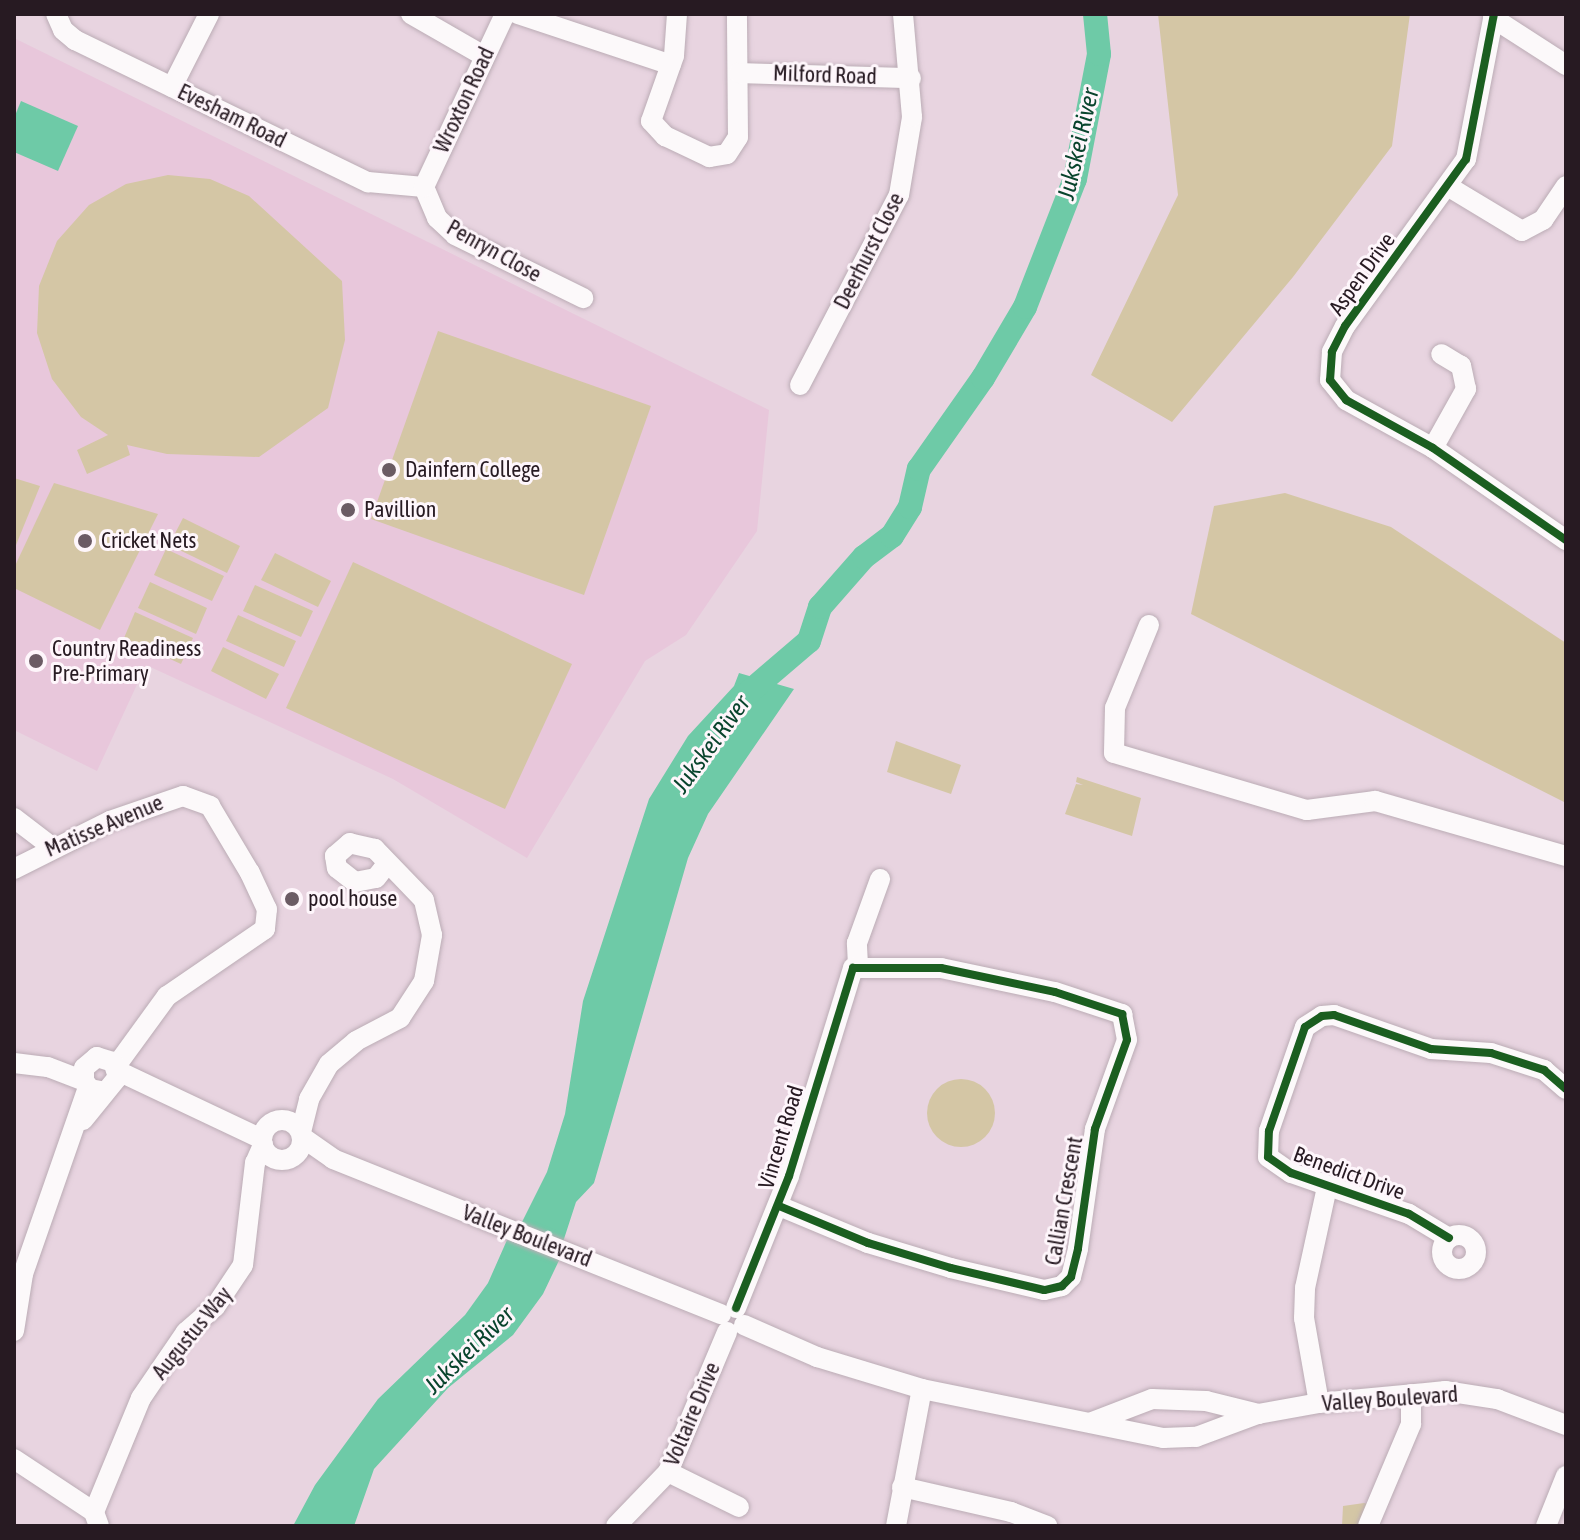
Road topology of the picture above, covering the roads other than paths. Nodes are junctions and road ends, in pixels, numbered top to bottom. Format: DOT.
graph roads {
  1 [pos="56,14"];
  2 [pos="209,14"];
  3 [pos="411,14"];
  4 [pos="505,14"];
  5 [pos="518,14"];
  6 [pos="677,14"];
  7 [pos="737,14"];
  8 [pos="903,14"];
  9 [pos="1493,16"];
  10 [pos="484,56"];
  11 [pos="671,65"];
  12 [pos="1566,65"];
  13 [pos="739,73"];
  14 [pos="911,78"];
  15 [pos="172,87"];
  16 [pos="1566,186"];
  17 [pos="424,187"];
  18 [pos="1449,187"];
  19 [pos="1560,209"];
  20 [pos="583,298"];
  21 [pos="1441,354"];
  22 [pos="800,385"];
  23 [pos="1433,448"];
  24 [pos="1566,540"];
  25 [pos="1149,625"];
  26 [pos="14,818"];
  27 [pos="52,847"];
  28 [pos="1566,856"];
  29 [pos="386,865"];
  30 [pos="14,869"];
  31 [pos="880,879"];
  32 [pos="854,969"];
  33 [pos="14,1063"];
  34 [pos="102,1076"];
  35 [pos="1566,1089"];
  36 [pos="283,1139"];
  37 [pos="1327,1187"];
  38 [pos="779,1206"];
  39 [pos="1449,1238"];
  40 [pos="732,1320"];
  41 [pos="14,1331"];
  42 [pos="922,1389"];
  43 [pos="1411,1394"];
  44 [pos="1319,1403"];
  45 [pos="1258,1414"];
  46 [pos="1092,1422"];
  47 [pos="1566,1425"];
  48 [pos="14,1459"];
  49 [pos="668,1472"];
  50 [pos="1566,1476"];
  51 [pos="902,1487"];
  52 [pos="739,1507"];
  53 [pos="96,1519"];
  54 [pos="616,1526"];
  55 [pos="896,1526"];
  56 [pos="1047,1526"];
  57 [pos="1368,1526"];
  58 [pos="1546,1526"];
  1 -- 15 [label="street, Evesham Road"];
  2 -- 15 [label="street"];
  3 -- 10 [label="street"];
  4 -- 10 [label="street, Wroxton Road"];
  5 -- 11 [label="street"];
  6 -- 11 [label="street"];
  7 -- 13 [label="street"];
  8 -- 14 [label="street, Deerhurst Close"];
  9 -- 12 [label="street"];
  9 -- 18 [label="street, Aspen Drive"];
  10 -- 17 [label="street, Wroxton Road"];
  11 -- 13 [label="street"];
  13 -- 14 [label="street, Milford Road"];
  14 -- 22 [label="street, Deerhurst Close"];
  15 -- 17 [label="street, Evesham Road"];
  16 -- 19 [label="street"];
  17 -- 20 [label="street, Penryn Close"];
  18 -- 19 [label="street"];
  18 -- 23 [label="street, Aspen Drive"];
  21 -- 23 [label="street"];
  23 -- 24 [label="street, Aspen Drive"];
  25 -- 28 [label="street"];
  26 -- 27 [label="street"];
  27 -- 30 [label="street, Matisse Avenue"];
  27 -- 34 [label="street, Matisse Avenue"];
  29 -- 36 [label="street, Augustus Way"];
  31 -- 32 [label="street, Vincent Road"];
  32 -- 38 [label="street, Vincent Road"];
  32 -- 38 [label="street, Callian Crescent"];
  33 -- 34 [label="street"];
  34 -- 36 [label="street"];
  34 -- 41 [label="street"];
  35 -- 37 [label="street, Benedict Drive"];
  36 -- 40 [label="street, Valley Boulevard"];
  36 -- 53 [label="street, Augustus Way"];
  37 -- 39 [label="street, Benedict Drive"];
  37 -- 44 [label="street, Benedict Drive"];
  38 -- 40 [label="street, Vincent Road"];
  40 -- 42 [label="street, Valley Boulevard"];
  40 -- 49 [label="street, Voltaire Drive"];
  42 -- 46 [label="street, Valley Boulevard"];
  42 -- 51 [label="street"];
  43 -- 44 [label="street, Valley Boulevard"];
  43 -- 47 [label="street, Valley Boulevard"];
  43 -- 57 [label="street"];
  44 -- 45 [label="street, Valley Boulevard"];
  45 -- 46 [label="street, Valley Boulevard"];
  45 -- 46 [label="street, Valley Boulevard"];
  48 -- 53 [label="street"];
  49 -- 52 [label="street"];
  49 -- 54 [label="street, Voltaire Drive"];
  50 -- 58 [label="street"];
  51 -- 55 [label="street"];
  51 -- 56 [label="street"];
}
